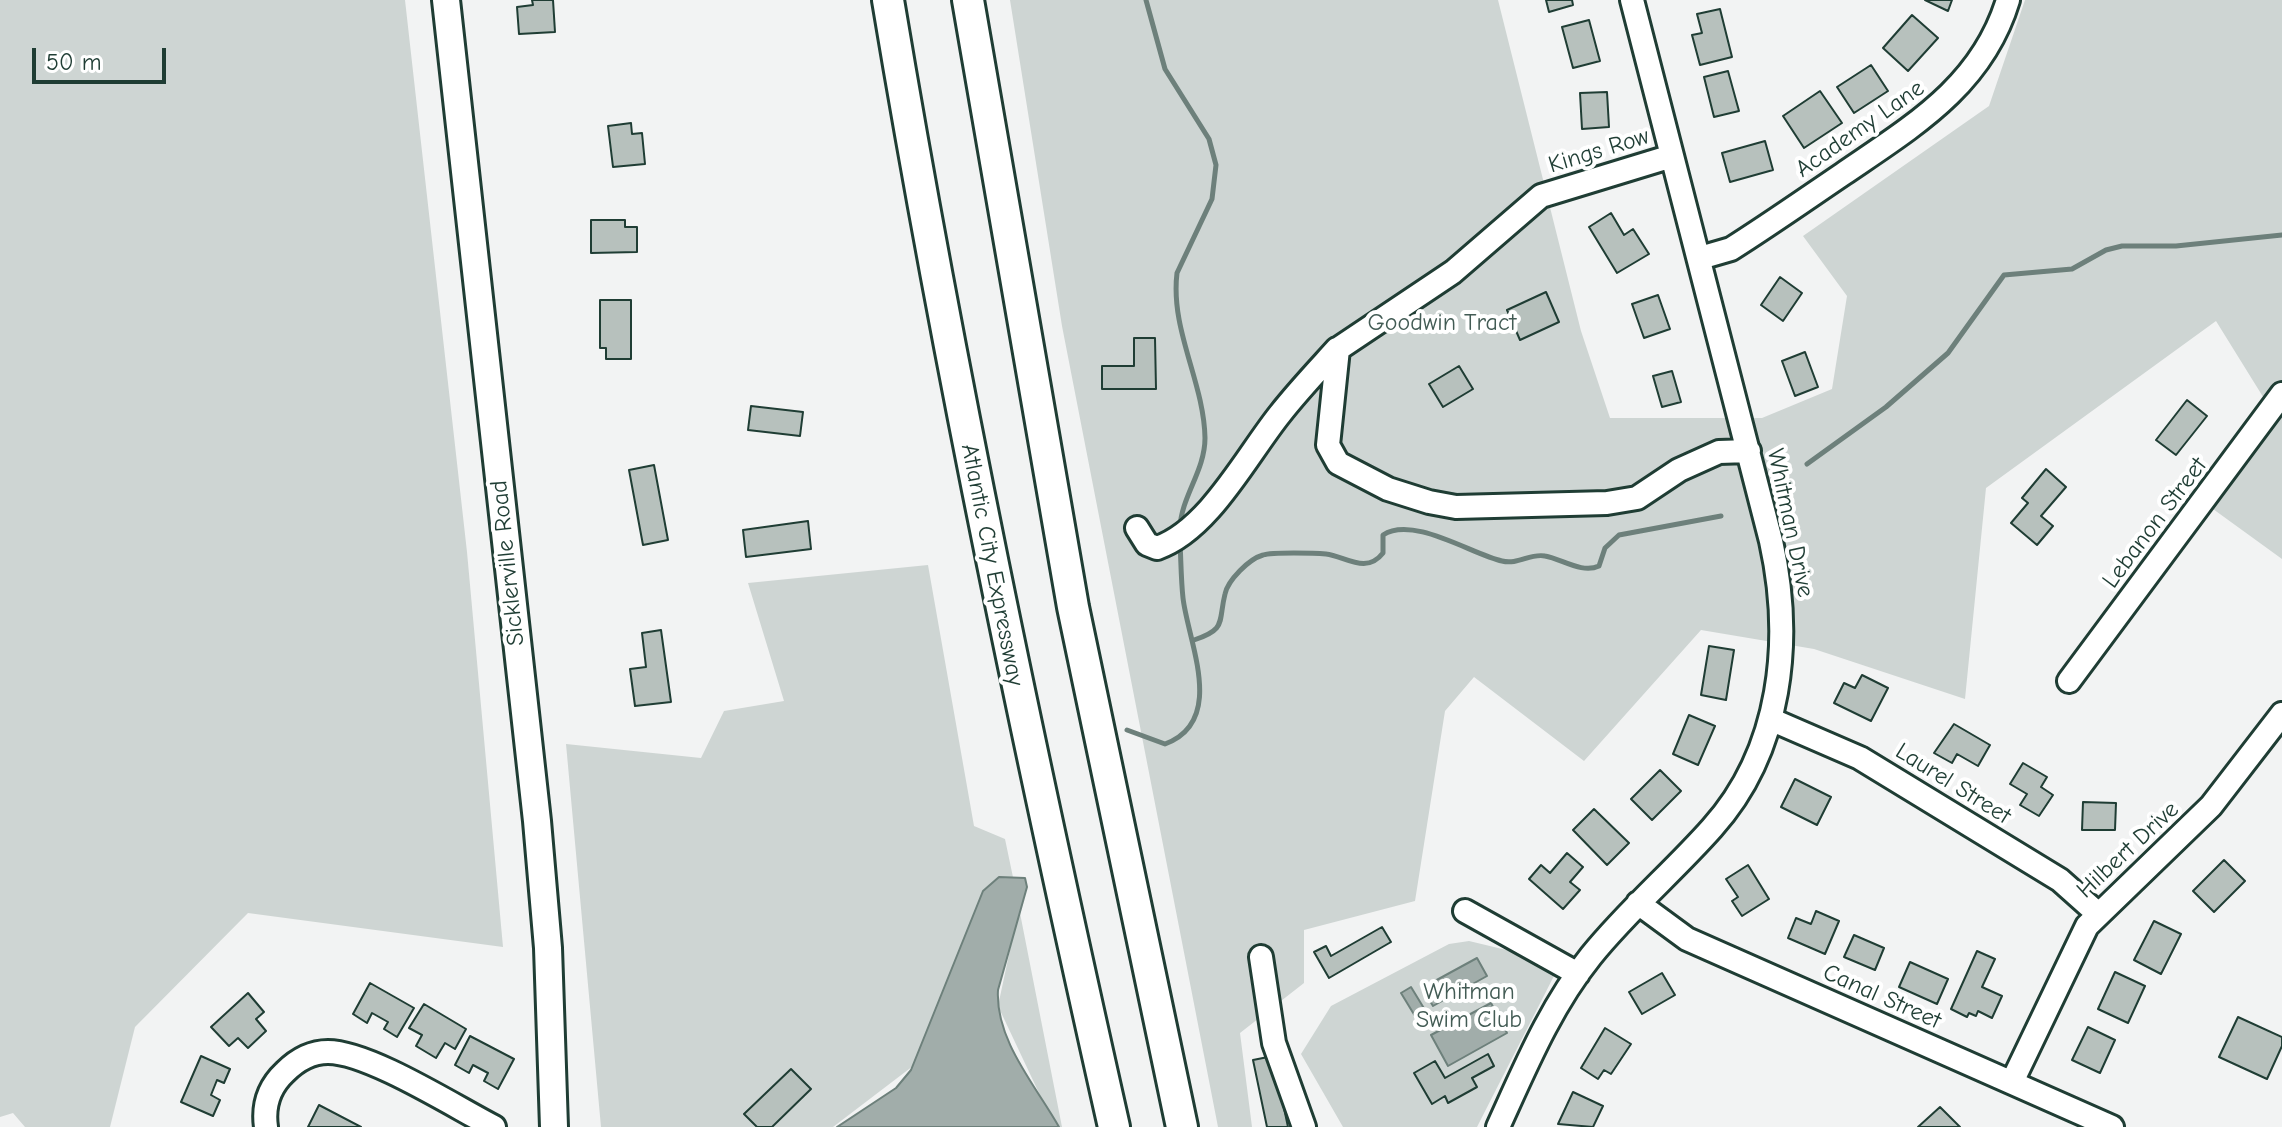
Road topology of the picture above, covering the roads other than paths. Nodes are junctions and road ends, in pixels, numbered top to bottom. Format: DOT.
graph roads {
  1 [pos="446,0"];
  2 [pos="888,0"];
  3 [pos="968,0"];
  4 [pos="1632,0"];
  5 [pos="2008,0"];
  6 [pos="1672,156"];
  7 [pos="1700,258"];
  8 [pos="1338,349"];
  9 [pos="2282,394"];
  10 [pos="1749,451"];
  11 [pos="1137,528"];
  12 [pos="2069,681"];
  13 [pos="2282,714"];
  14 [pos="1770,719"];
  15 [pos="1638,903"];
  16 [pos="1465,911"];
  17 [pos="2097,913"];
  18 [pos="1261,957"];
  19 [pos="1578,974"];
  20 [pos="2012,1082"];
  21 [pos="266,1127"];
  22 [pos="494,1127"];
  23 [pos="554,1127"];
  24 [pos="1114,1127"];
  25 [pos="1182,1127"];
  26 [pos="1304,1127"];
  27 [pos="1498,1127"];
  28 [pos="2112,1127"];
  1 -- 23 [label="main road, Sicklerville Road"];
  2 -- 24 [label="highway, Atlantic City Expressway"];
  3 -- 25 [label="highway"];
  4 -- 6 [label="street, Whitman Drive"];
  5 -- 7 [label="street, Academy Lane"];
  6 -- 7 [label="street, Whitman Drive"];
  6 -- 8 [label="street, Kings Row"];
  7 -- 10 [label="street, Whitman Drive"];
  8 -- 10 [label="street"];
  8 -- 11 [label="street"];
  9 -- 12 [label="street, Lebanon Street"];
  10 -- 14 [label="street, Whitman Drive"];
  13 -- 17 [label="street, Hilbert Drive"];
  14 -- 15 [label="street, Whitman Drive"];
  14 -- 17 [label="street, Laurel Street"];
  15 -- 19 [label="street, Whitman Drive"];
  15 -- 20 [label="street, Canal Street"];
  16 -- 19 [label="street"];
  17 -- 20 [label="street, Hilbert Drive"];
  18 -- 26 [label="street"];
  19 -- 27 [label="street, Whitman Drive"];
  20 -- 28 [label="street, Canal Street"];
  21 -- 22 [label="street"];
}
